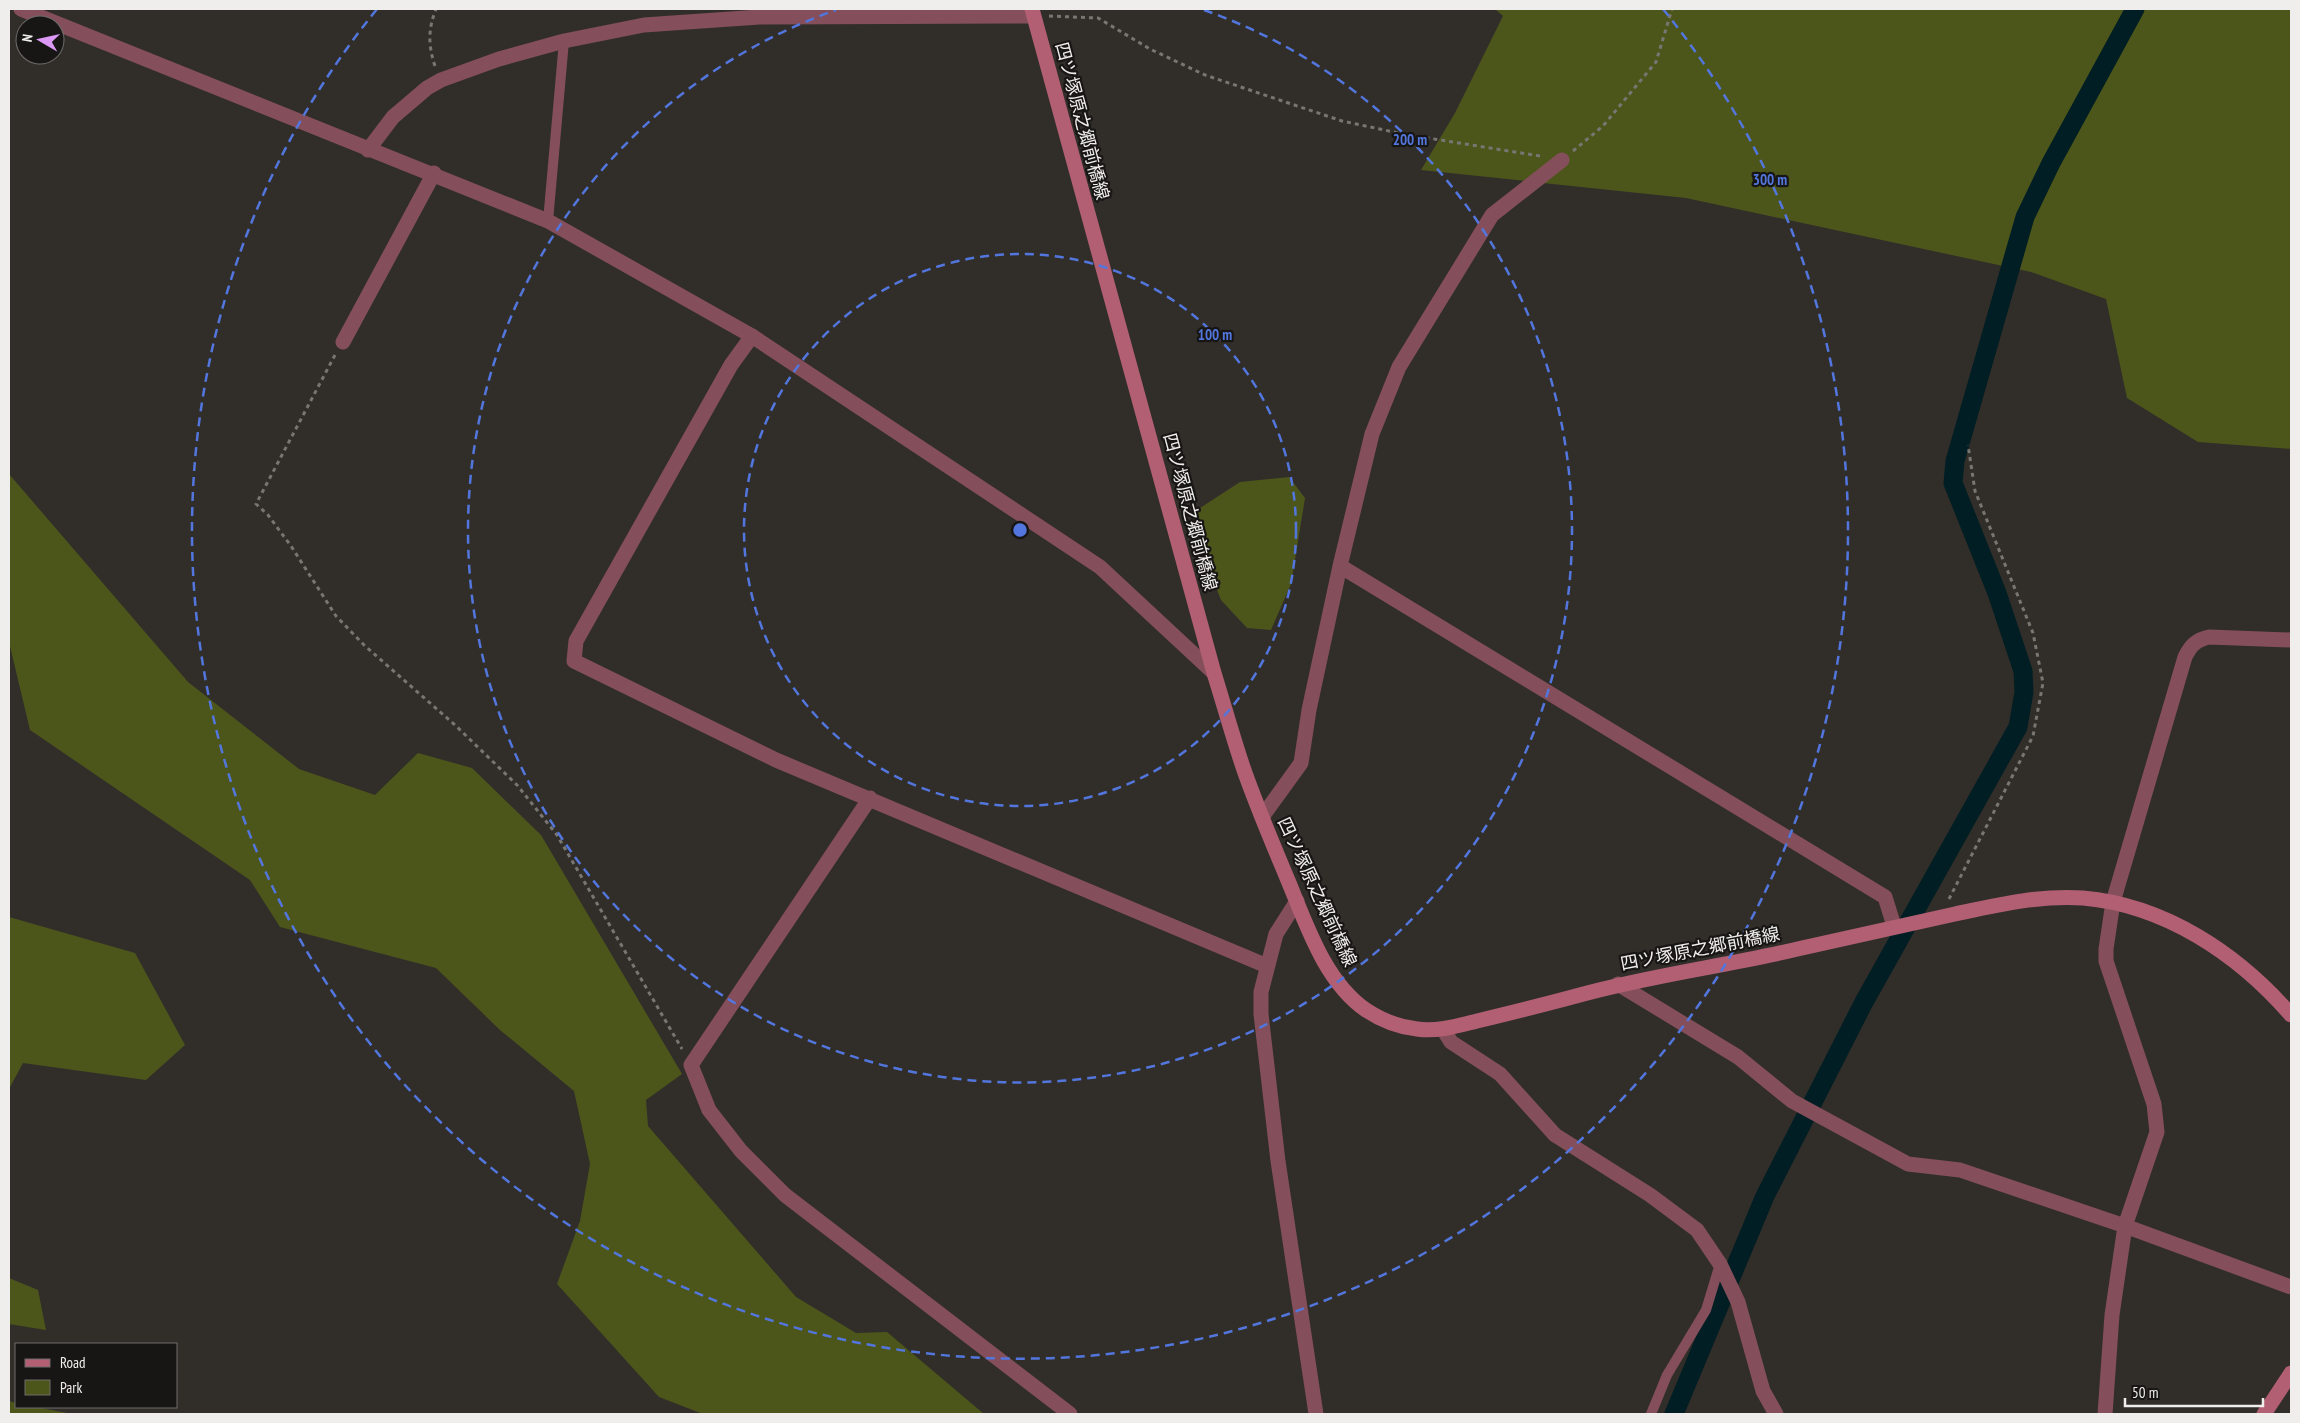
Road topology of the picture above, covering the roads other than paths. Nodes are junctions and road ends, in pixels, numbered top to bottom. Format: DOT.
graph roads {
  1 [pos="21,9"];
  2 [pos="1033,12"];
  3 [pos="564,40"];
  4 [pos="368,150"];
  5 [pos="1562,160"];
  6 [pos="434,173"];
  7 [pos="548,221"];
  8 [pos="752,336"];
  9 [pos="343,342"];
  10 [pos="1340,566"];
  11 [pos="2291,640"];
  12 [pos="1214,673"];
  13 [pos="870,798"];
  14 [pos="1262,817"];
  15 [pos="1297,901"];
  16 [pos="2113,902"];
  17 [pos="1898,925"];
  18 [pos="1266,966"];
  19 [pos="1618,984"];
  20 [pos="2291,1015"];
  21 [pos="1443,1029"];
  22 [pos="2125,1226"];
  23 [pos="1720,1264"];
  24 [pos="2291,1287"];
  25 [pos="2291,1373"];
  26 [pos="1070,1414"];
  27 [pos="1316,1414"];
  28 [pos="1651,1414"];
  29 [pos="1776,1414"];
  30 [pos="2105,1414"];
  31 [pos="2264,1414"];
  1 -- 4 [label="street"];
  2 -- 3 [label="street"];
  2 -- 12 [label="main road, 四ツ塚原之郷前橋線"];
  3 -- 4 [label="street"];
  3 -- 7 [label="lane"];
  4 -- 6 [label="street"];
  5 -- 10 [label="street"];
  6 -- 7 [label="street"];
  6 -- 9 [label="street"];
  7 -- 8 [label="street"];
  8 -- 12 [label="street"];
  8 -- 13 [label="street"];
  10 -- 14 [label="street"];
  10 -- 17 [label="street"];
  11 -- 16 [label="street"];
  12 -- 14 [label="main road, 四ツ塚原之郷前橋線"];
  13 -- 18 [label="street"];
  13 -- 26 [label="street"];
  14 -- 15 [label="main road, 四ツ塚原之郷前橋線"];
  15 -- 18 [label="street"];
  15 -- 21 [label="main road, 四ツ塚原之郷前橋線"];
  16 -- 17 [label="main road, 四ツ塚原之郷前橋線"];
  16 -- 20 [label="main road, 四ツ塚原之郷前橋線"];
  16 -- 22 [label="street"];
  17 -- 19 [label="main road, 四ツ塚原之郷前橋線"];
  18 -- 27 [label="street"];
  19 -- 21 [label="main road, 四ツ塚原之郷前橋線"];
  19 -- 22 [label="street"];
  21 -- 23 [label="street"];
  22 -- 24 [label="street"];
  22 -- 30 [label="street"];
  23 -- 28 [label="lane"];
  23 -- 29 [label="street"];
  25 -- 31 [label="main road"];
}
